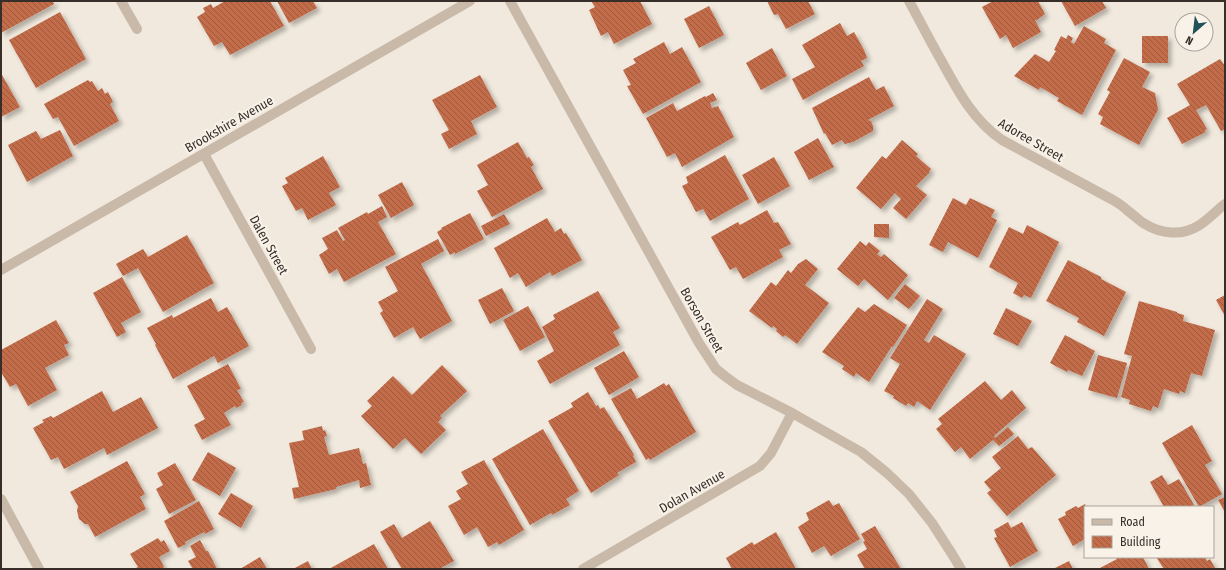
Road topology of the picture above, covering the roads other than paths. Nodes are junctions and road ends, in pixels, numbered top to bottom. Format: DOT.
graph roads {
  1 [pos="121,1"];
  2 [pos="470,1"];
  3 [pos="510,1"];
  4 [pos="909,1"];
  5 [pos="137,29"];
  6 [pos="204,154"];
  7 [pos="1225,204"];
  8 [pos="1,270"];
  9 [pos="311,349"];
  10 [pos="792,413"];
  11 [pos="1,499"];
  12 [pos="39,569"];
  13 [pos="583,569"];
  14 [pos="961,569"];
  1 -- 5 [label="street"];
  2 -- 6 [label="street, Brookshire Avenue"];
  3 -- 10 [label="street, Borson Street"];
  4 -- 7 [label="street, Adoree Street"];
  6 -- 8 [label="street, Brookshire Avenue"];
  6 -- 9 [label="street, Dalen Street"];
  10 -- 13 [label="street, Dolan Avenue"];
  10 -- 14 [label="street, Borson Street"];
  11 -- 12 [label="street"];
}
